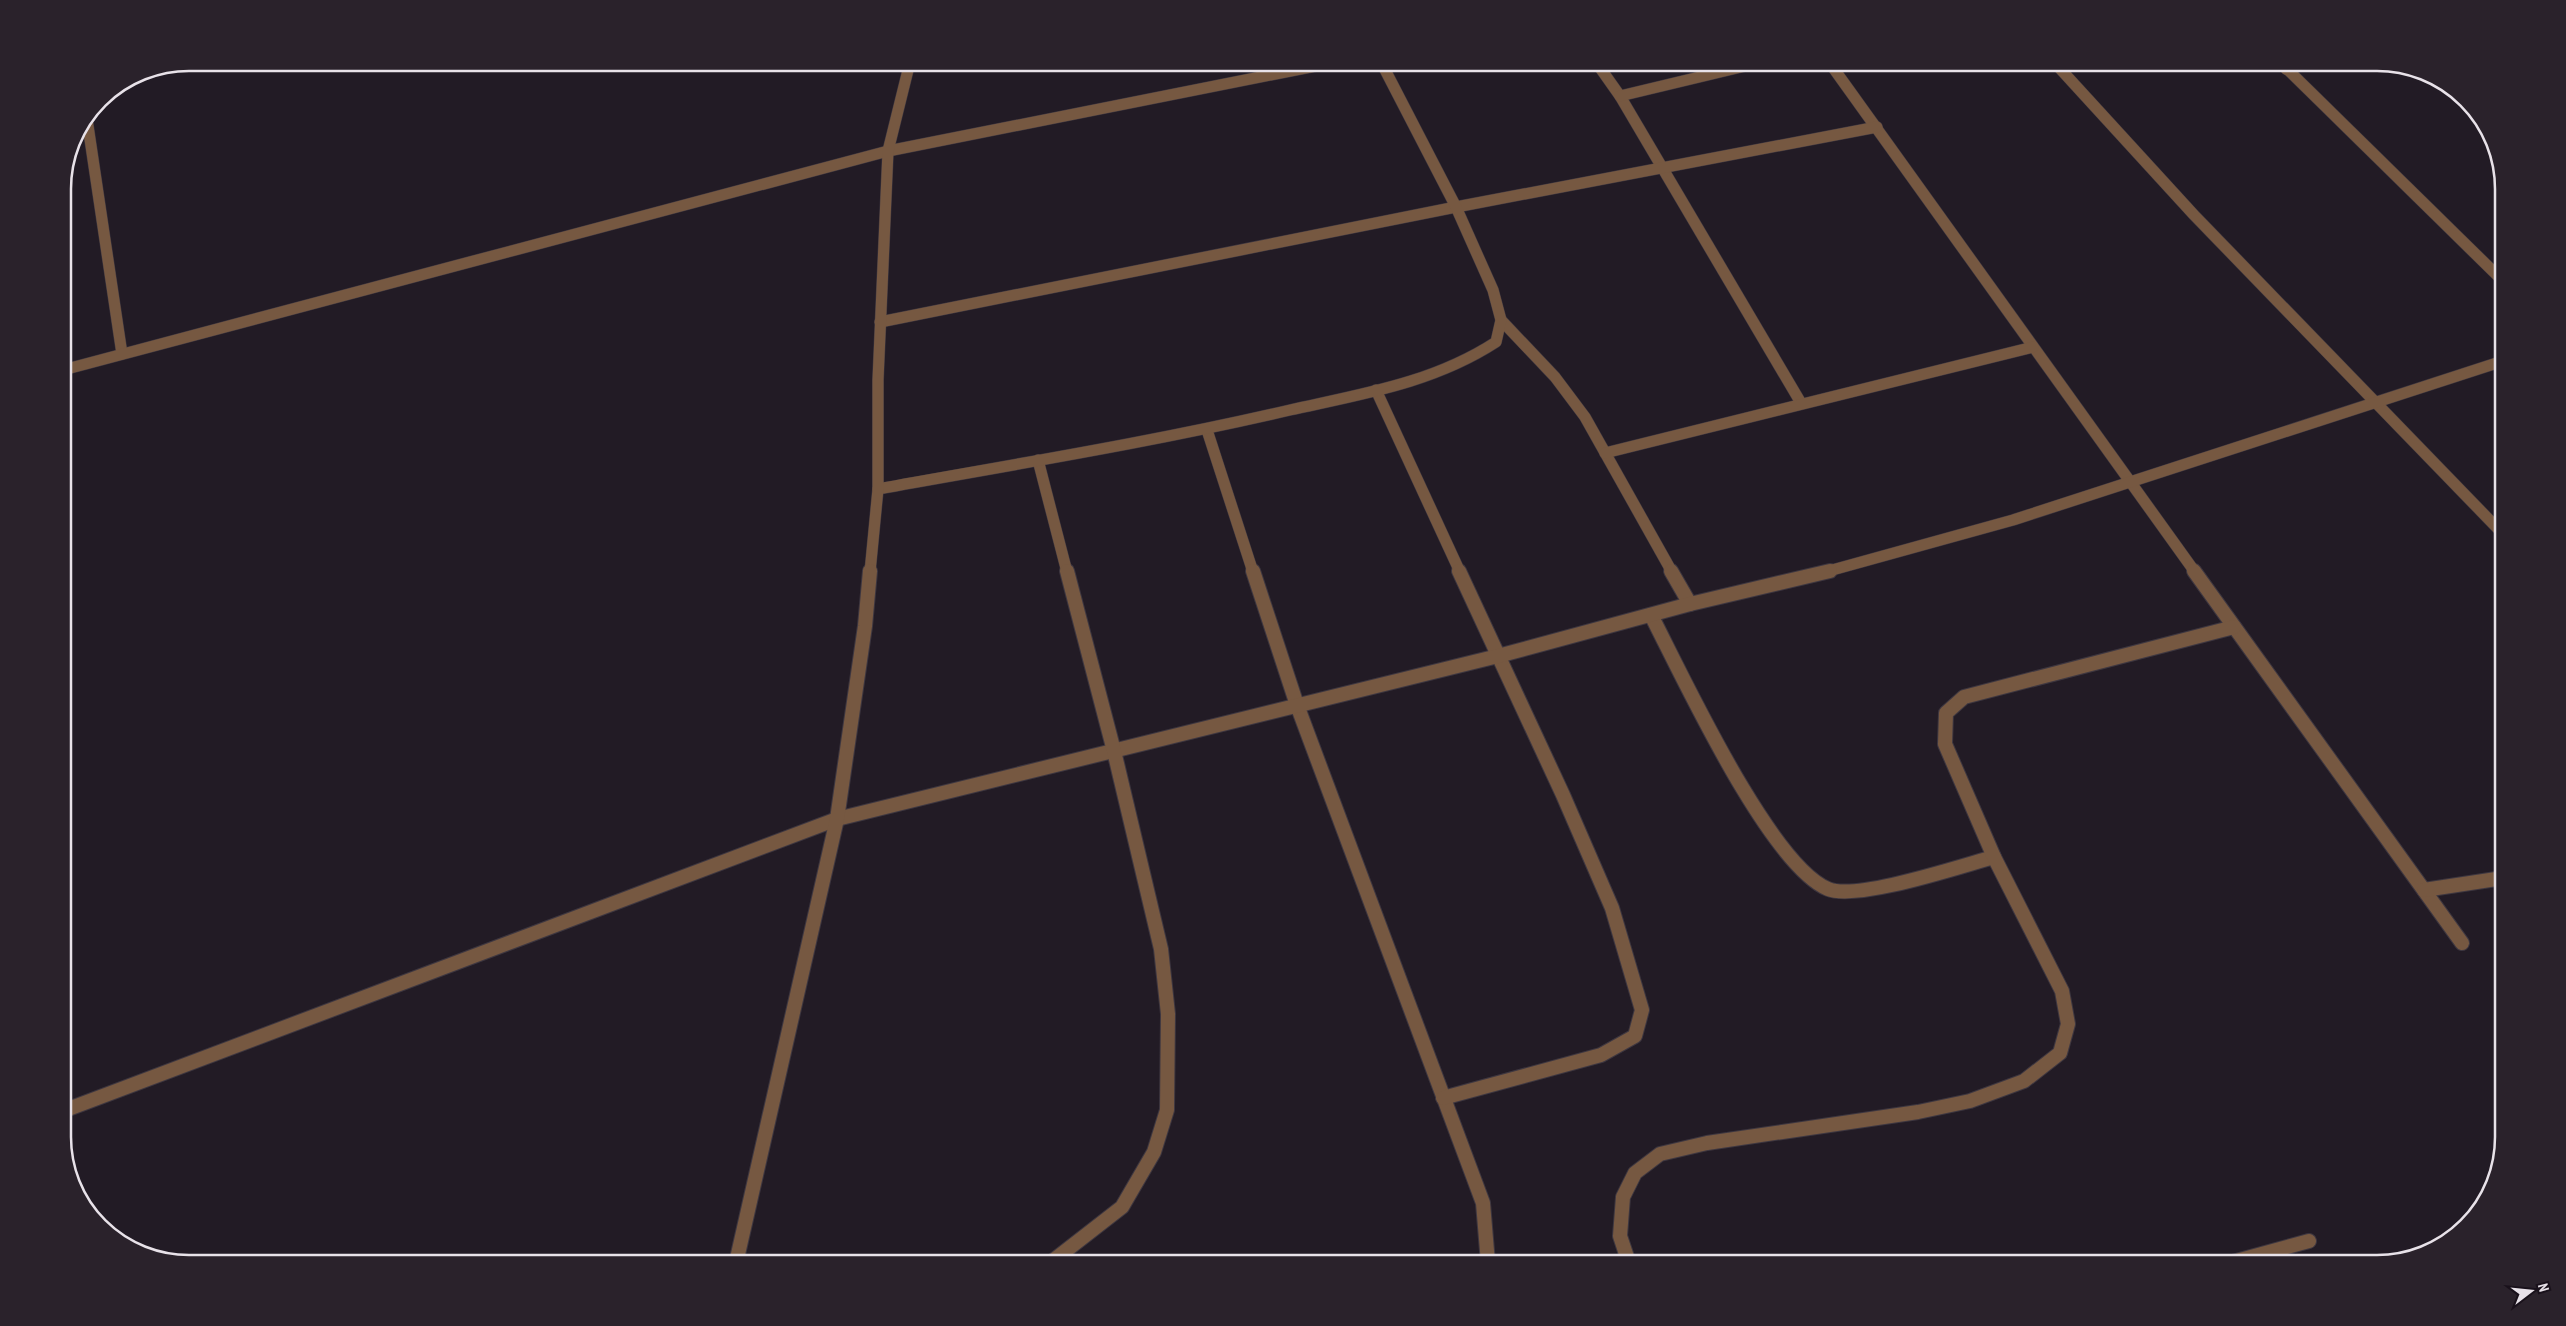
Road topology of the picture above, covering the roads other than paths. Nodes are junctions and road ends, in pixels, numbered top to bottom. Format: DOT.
graph roads {
  1 [pos="1288,71"];
  2 [pos="1386,71"];
  3 [pos="1603,71"];
  4 [pos="1723,71"];
  5 [pos="1836,71"];
  6 [pos="2062,71"];
  7 [pos="2288,71"];
  8 [pos="908,72"];
  9 [pos="1620,96"];
  10 [pos="1877,127"];
  11 [pos="88,128"];
  12 [pos="888,151"];
  13 [pos="1663,169"];
  14 [pos="1456,207"];
  15 [pos="2494,273"];
  16 [pos="1501,320"];
  17 [pos="880,322"];
  18 [pos="2033,347"];
  19 [pos="122,354"];
  20 [pos="2494,365"];
  21 [pos="72,368"];
  22 [pos="1376,390"];
  23 [pos="2375,401"];
  24 [pos="1802,403"];
  25 [pos="1208,430"];
  26 [pos="1605,453"];
  27 [pos="1038,460"];
  28 [pos="2130,482"];
  29 [pos="878,489"];
  30 [pos="2494,525"];
  31 [pos="1690,604"];
  32 [pos="1651,615"];
  33 [pos="2234,626"];
  34 [pos="1498,656"];
  35 [pos="1297,705"];
  36 [pos="1114,751"];
  37 [pos="837,819"];
  38 [pos="1994,857"];
  39 [pos="2495,879"];
  40 [pos="2424,890"];
  41 [pos="2462,944"];
  42 [pos="1443,1098"];
  43 [pos="72,1108"];
  44 [pos="2309,1241"];
  45 [pos="738,1255"];
  46 [pos="1061,1255"];
  47 [pos="1487,1255"];
  48 [pos="1626,1255"];
  49 [pos="2260,1255"];
  1 -- 12 [label="street"];
  2 -- 14 [label="street"];
  3 -- 9 [label="street"];
  4 -- 9 [label="street"];
  5 -- 10 [label="street"];
  6 -- 23 [label="street"];
  7 -- 15 [label="street"];
  8 -- 12 [label="street"];
  9 -- 13 [label="street"];
  10 -- 13 [label="street"];
  10 -- 18 [label="street"];
  11 -- 19 [label="street"];
  12 -- 17 [label="street"];
  12 -- 19 [label="street"];
  13 -- 14 [label="street"];
  13 -- 24 [label="street"];
  14 -- 16 [label="street"];
  14 -- 17 [label="street"];
  16 -- 22 [label="street"];
  16 -- 26 [label="street"];
  17 -- 29 [label="street"];
  18 -- 24 [label="street"];
  18 -- 28 [label="street"];
  19 -- 21 [label="street"];
  20 -- 23 [label="street"];
  22 -- 25 [label="street"];
  22 -- 34 [label="street"];
  23 -- 28 [label="street"];
  23 -- 30 [label="street"];
  24 -- 26 [label="street"];
  25 -- 27 [label="street"];
  25 -- 35 [label="street"];
  26 -- 31 [label="street"];
  27 -- 29 [label="street"];
  27 -- 36 [label="street"];
  28 -- 31 [label="street"];
  28 -- 33 [label="street"];
  29 -- 37 [label="street"];
  31 -- 32 [label="street"];
  32 -- 34 [label="street"];
  32 -- 38 [label="street"];
  33 -- 38 [label="street"];
  33 -- 40 [label="street"];
  34 -- 35 [label="street"];
  34 -- 42 [label="street"];
  35 -- 36 [label="street"];
  35 -- 42 [label="street"];
  36 -- 37 [label="street"];
  36 -- 46 [label="street"];
  37 -- 43 [label="street"];
  37 -- 45 [label="street"];
  38 -- 48 [label="street"];
  39 -- 40 [label="street"];
  40 -- 41 [label="street"];
  42 -- 47 [label="street"];
  44 -- 49 [label="street"];
}
